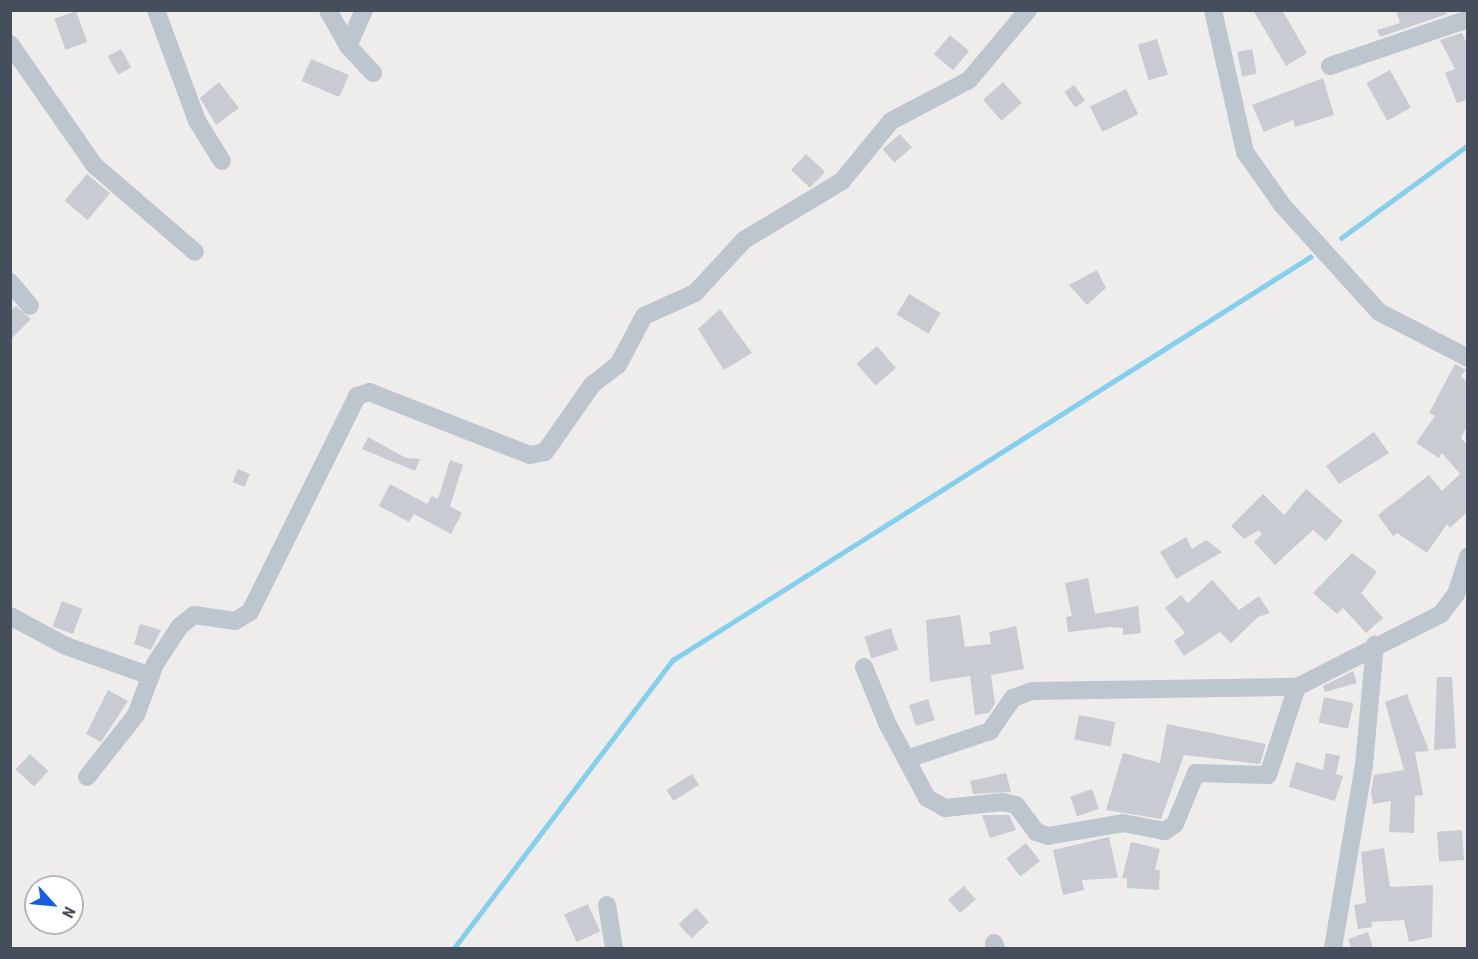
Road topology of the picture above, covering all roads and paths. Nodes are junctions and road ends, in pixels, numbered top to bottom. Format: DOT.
graph roads {
  1 [pos="156,10"];
  2 [pos="328,10"];
  3 [pos="364,10"];
  4 [pos="1028,10"];
  5 [pos="1213,10"];
  6 [pos="1467,19"];
  7 [pos="10,45"];
  8 [pos="348,46"];
  9 [pos="1330,66"];
  10 [pos="373,74"];
  11 [pos="222,161"];
  12 [pos="195,252"];
  13 [pos="10,282"];
  14 [pos="30,306"];
  15 [pos="1467,358"];
  16 [pos="1467,556"];
  17 [pos="10,616"];
  18 [pos="1375,645"];
  19 [pos="864,667"];
  20 [pos="151,676"];
  21 [pos="1297,687"];
  22 [pos="907,759"];
  23 [pos="87,777"];
  24 [pos="607,905"];
  25 [pos="614,948"];
  26 [pos="1332,948"];
  1 -- 11 [label="street"];
  2 -- 8 [label="street"];
  3 -- 8 [label="street"];
  4 -- 20 [label="street"];
  5 -- 15 [label="street"];
  6 -- 9 [label="street"];
  7 -- 12 [label="street"];
  8 -- 10 [label="street"];
  13 -- 14 [label="street"];
  16 -- 18 [label="street"];
  17 -- 20 [label="street"];
  18 -- 21 [label="street"];
  18 -- 26 [label="street"];
  19 -- 22 [label="street"];
  20 -- 23 [label="street"];
  21 -- 22 [label="street"];
  21 -- 22 [label="street"];
  24 -- 25 [label="street"];
}
